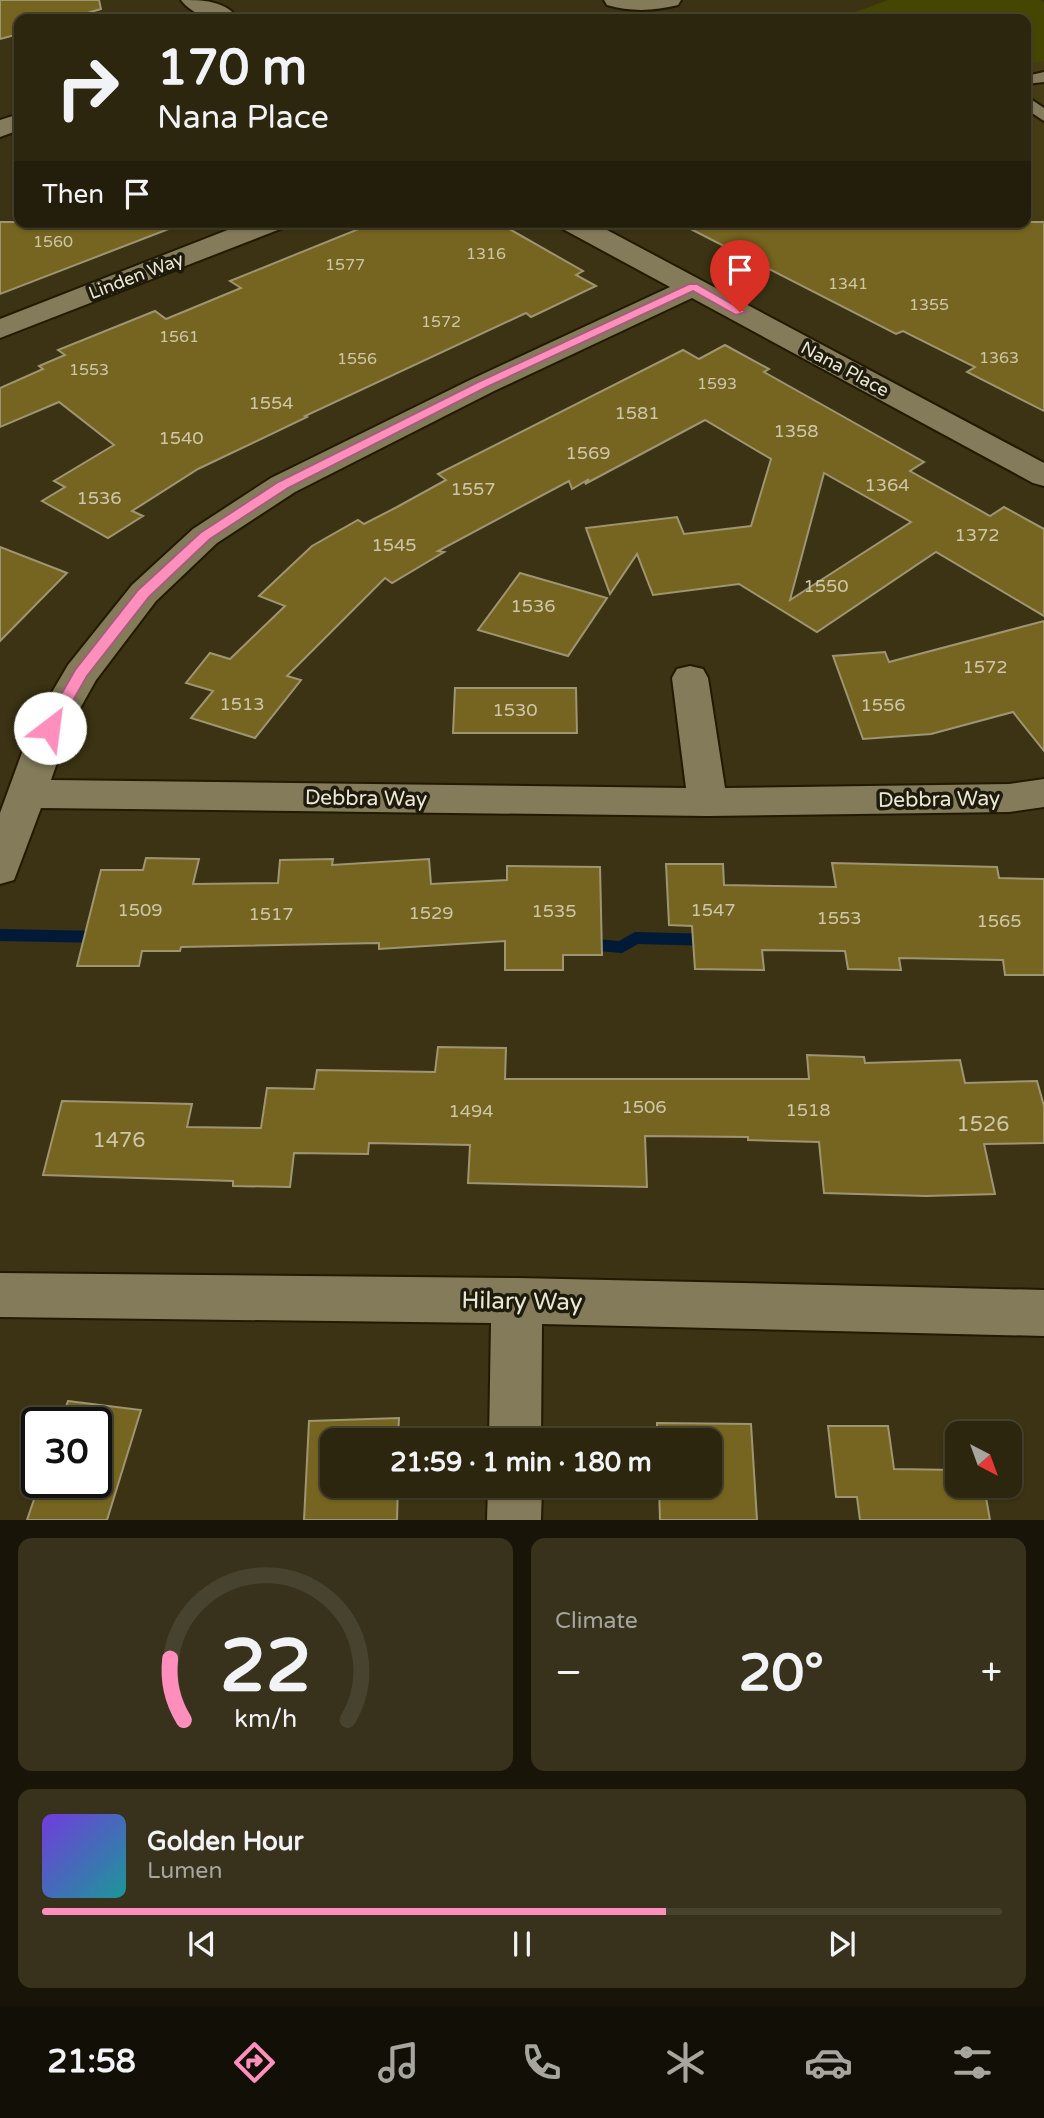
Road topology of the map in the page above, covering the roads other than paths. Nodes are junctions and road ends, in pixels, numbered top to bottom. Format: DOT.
graph roads {
  1 [pos="192,0"];
  2 [pos="670,0"];
  3 [pos="622,2"];
  4 [pos="218,14"];
  5 [pos="257,228"];
  6 [pos="581,228"];
  7 [pos="693,287"];
  8 [pos="0,329"];
  9 [pos="1044,476"];
  10 [pos="690,678"];
  11 [pos="1044,793"];
  12 [pos="25,794"];
  13 [pos="708,802"];
  14 [pos="0,869"];
  15 [pos="0,1295"];
  16 [pos="517,1301"];
  17 [pos="1044,1313"];
  18 [pos="515,1428"];
  19 [pos="515,1498"];
  20 [pos="514,1520"];
  1 -- 4 [label="street"];
  2 -- 3 [label="street"];
  5 -- 8 [label="street, Linden Way"];
  6 -- 7 [label="street, Nana Place"];
  7 -- 9 [label="street, Nana Place"];
  7 -- 12 [label="street"];
  10 -- 13 [label="street"];
  11 -- 13 [label="street, Debbra Way"];
  12 -- 13 [label="street, Debbra Way"];
  12 -- 14 [label="street"];
  15 -- 16 [label="street, Hilary Way"];
  16 -- 17 [label="street, Hilary Way"];
  16 -- 18 [label="street"];
  19 -- 20 [label="street"];
}
